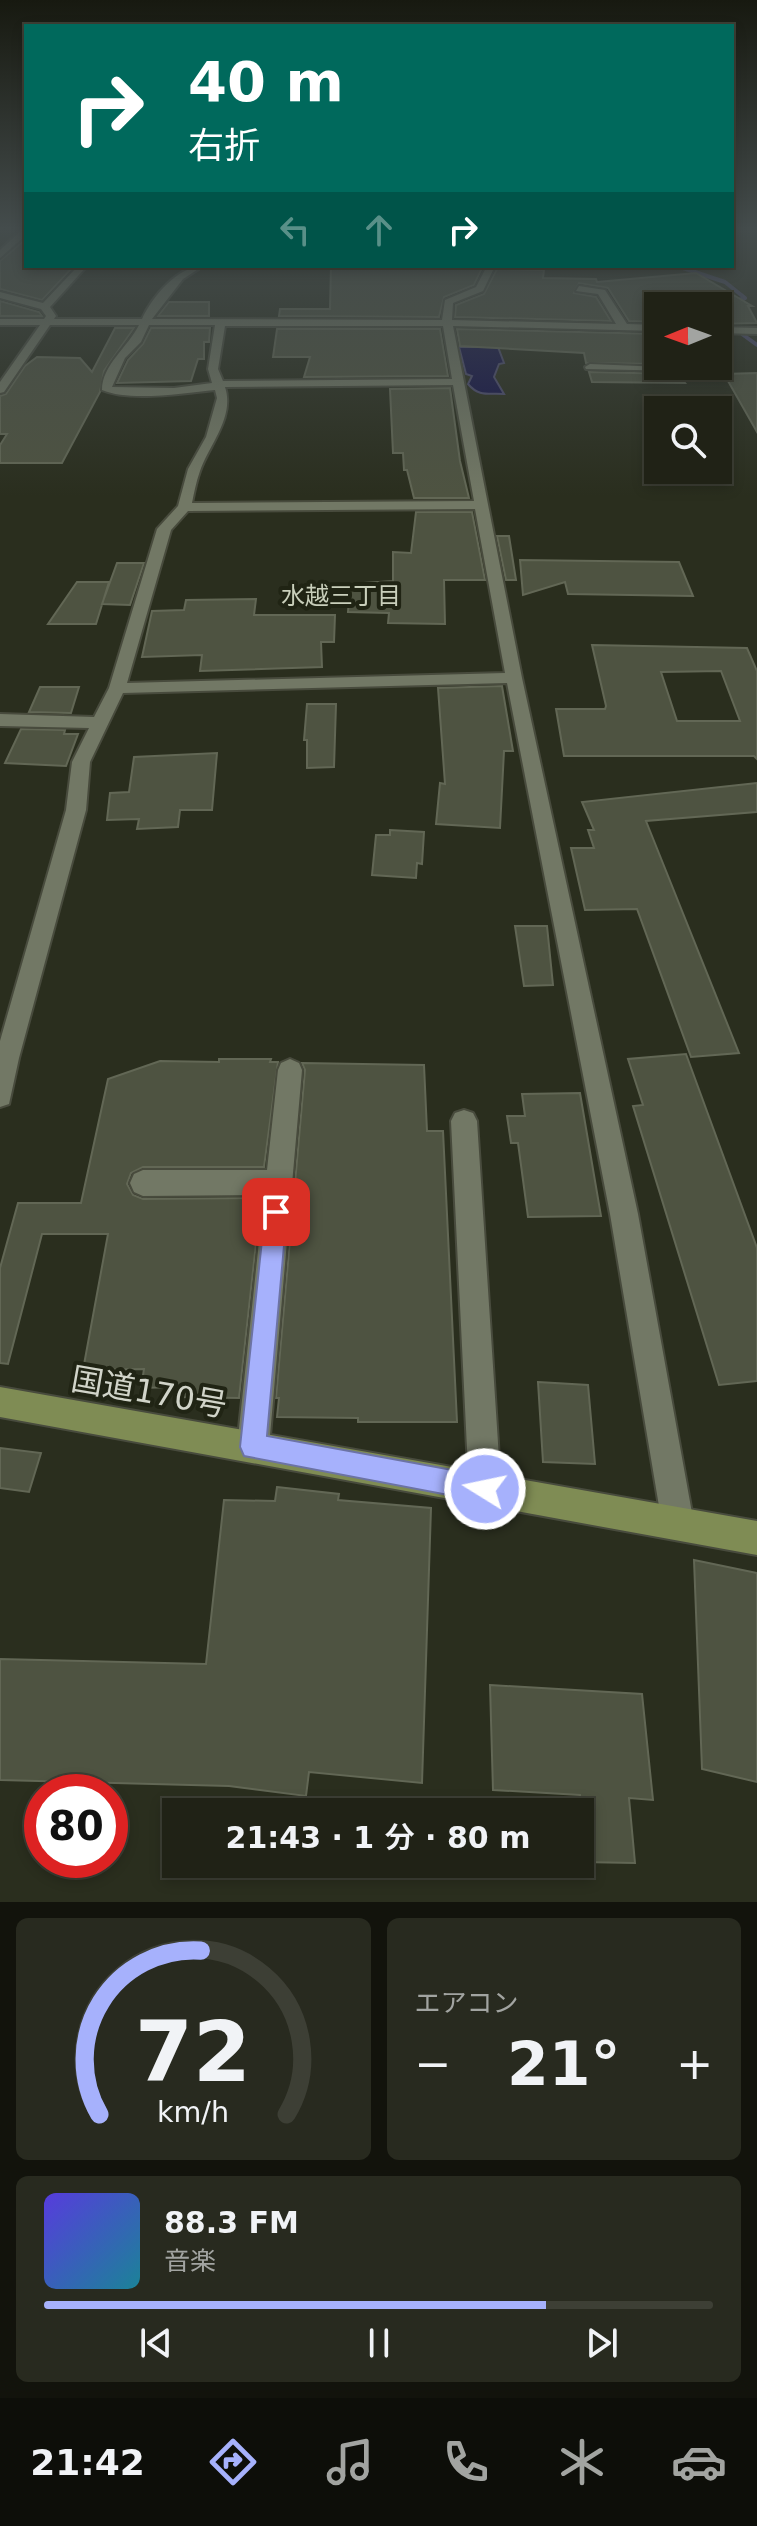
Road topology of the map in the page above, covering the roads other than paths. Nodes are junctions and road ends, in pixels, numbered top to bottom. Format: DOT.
graph roads {
  1 [pos="49,319"];
  2 [pos="148,319"];
  3 [pos="447,319"];
  4 [pos="619,319"];
  5 [pos="0,322"];
  6 [pos="47,323"];
  7 [pos="145,323"];
  8 [pos="220,323"];
  9 [pos="447,323"];
  10 [pos="623,327"];
  11 [pos="644,328"];
  12 [pos="732,330"];
  13 [pos="757,331"];
  14 [pos="590,367"];
  15 [pos="644,367"];
  16 [pos="684,380"];
  17 [pos="458,382"];
  18 [pos="684,384"];
  19 [pos="218,385"];
  20 [pos="0,389"];
  21 [pos="481,505"];
  22 [pos="184,507"];
  23 [pos="514,678"];
  24 [pos="117,688"];
  25 [pos="0,720"];
  26 [pos="99,723"];
  27 [pos="290,1070"];
  28 [pos="0,1096"];
  29 [pos="464,1121"];
  30 [pos="279,1182"];
  31 [pos="143,1183"];
  32 [pos="0,1402"];
  33 [pos="253,1447"];
  34 [pos="485,1489"];
  35 [pos="678,1524"];
  36 [pos="757,1538"];
  1 -- 6 [label="street"];
  2 -- 7 [label="street"];
  3 -- 9 [label="street"];
  4 -- 10 [label="street"];
  5 -- 6 [label="street"];
  6 -- 7 [label="street"];
  6 -- 20 [label="street"];
  7 -- 8 [label="street"];
  7 -- 19 [label="street"];
  8 -- 9 [label="street"];
  8 -- 19 [label="street"];
  9 -- 10 [label="street"];
  9 -- 17 [label="street"];
  10 -- 11 [label="street"];
  12 -- 13 [label="street"];
  14 -- 15 [label="street"];
  16 -- 18 [label="street"];
  17 -- 19 [label="street"];
  17 -- 21 [label="street"];
  19 -- 22 [label="street"];
  21 -- 22 [label="street"];
  21 -- 23 [label="street"];
  22 -- 24 [label="street"];
  23 -- 24 [label="street"];
  23 -- 35 [label="street"];
  24 -- 26 [label="street"];
  25 -- 26 [label="street"];
  26 -- 28 [label="street"];
  27 -- 30 [label="street"];
  29 -- 34 [label="street"];
  30 -- 31 [label="street"];
  30 -- 33 [label="street"];
  32 -- 33 [label="highway, 国道170号"];
  33 -- 34 [label="highway, 国道170号"];
  34 -- 35 [label="highway, 国道170号"];
  35 -- 36 [label="highway, 国道170号"];
}
